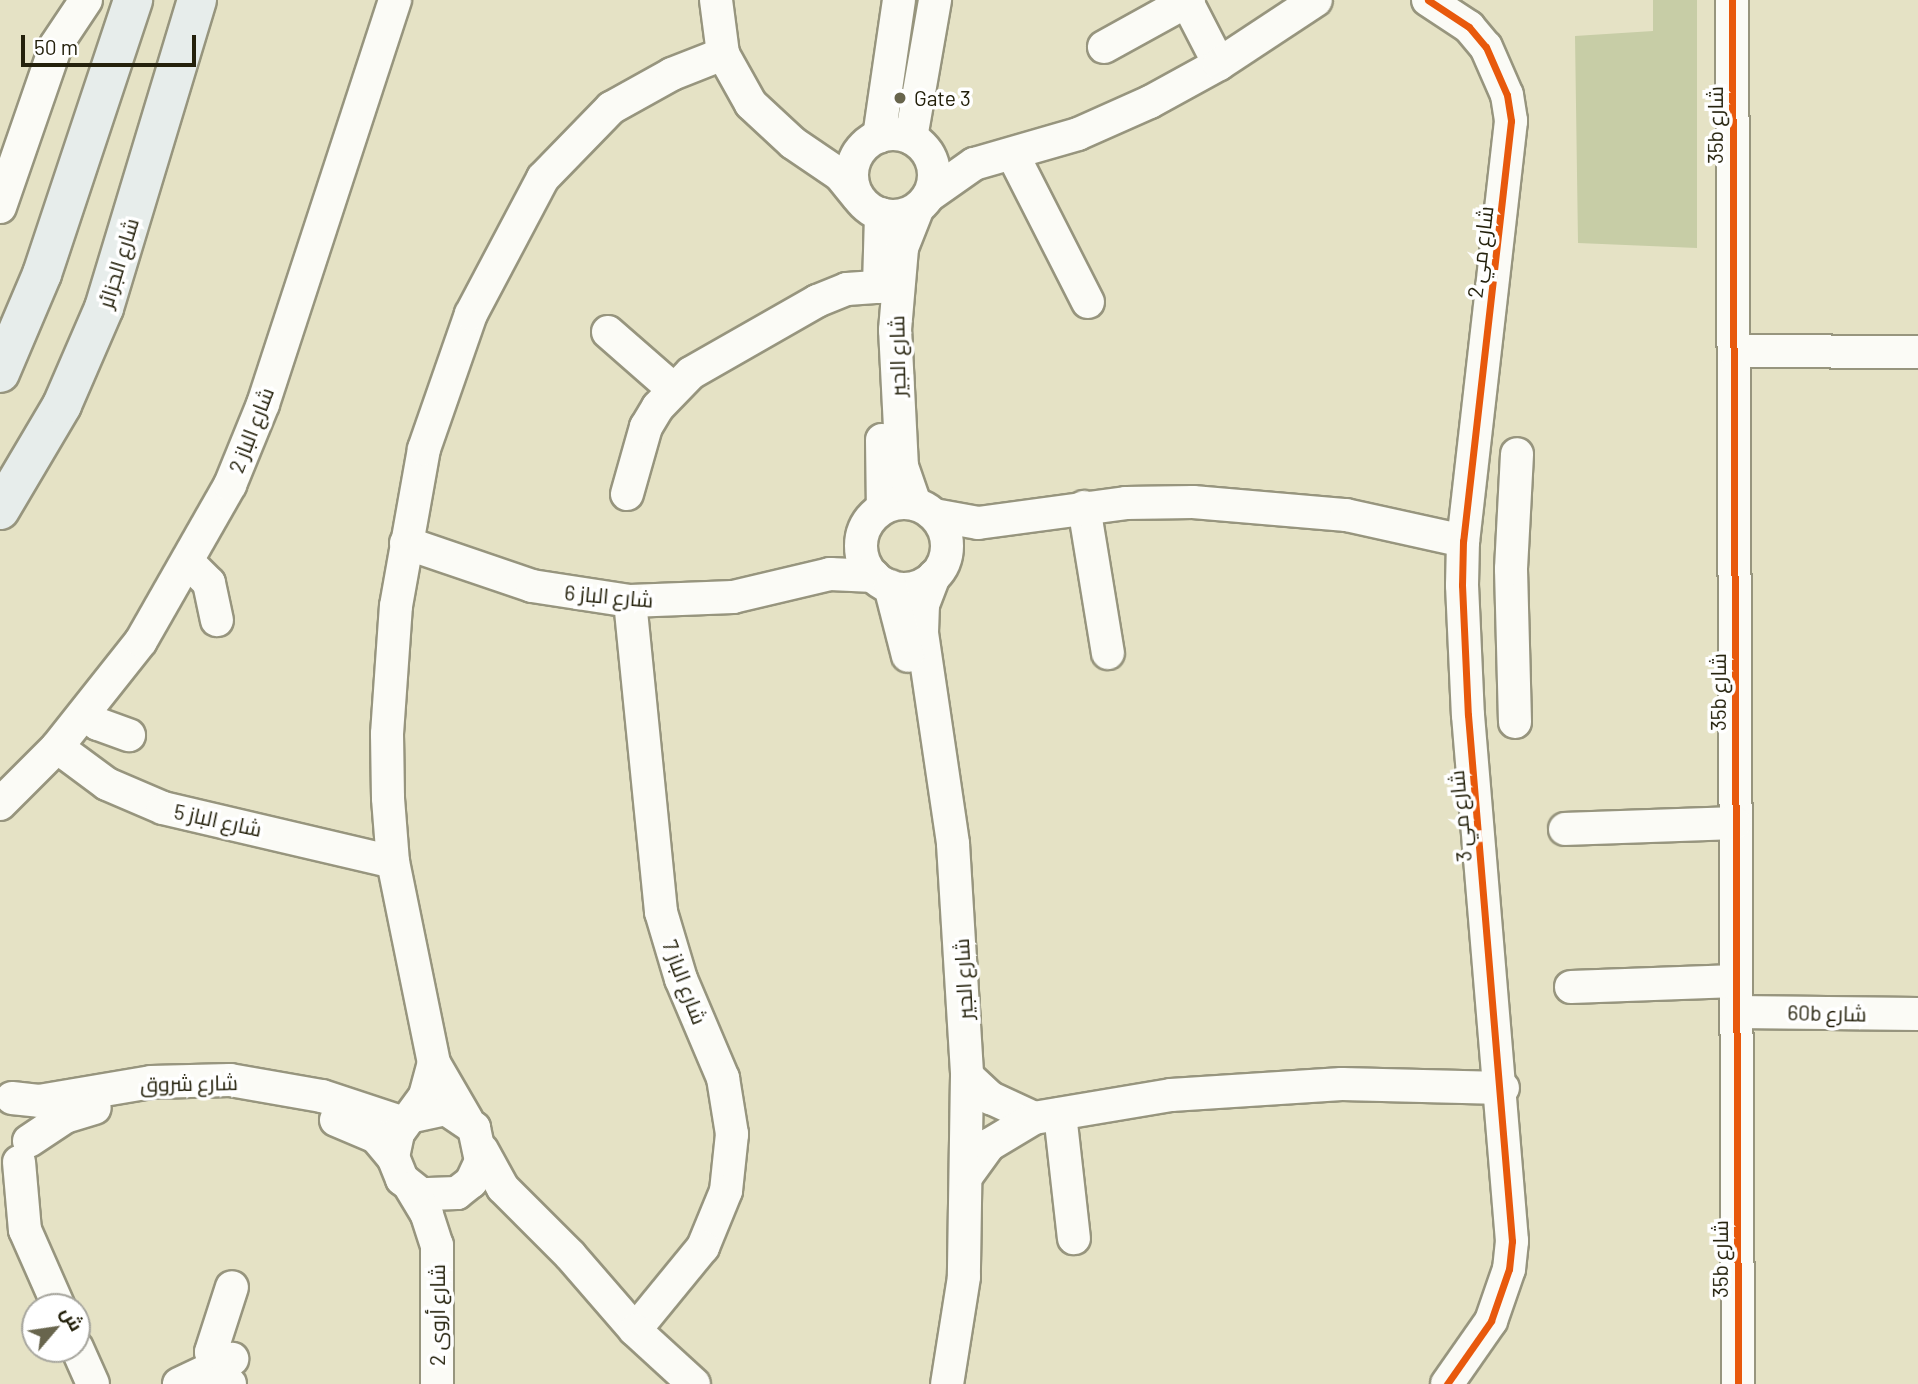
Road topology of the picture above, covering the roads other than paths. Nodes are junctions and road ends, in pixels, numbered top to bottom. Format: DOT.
graph roads {
  1 [pos="86,0"];
  2 [pos="133,0"];
  3 [pos="197,0"];
  4 [pos="396,0"];
  5 [pos="716,0"];
  6 [pos="899,0"];
  7 [pos="935,0"];
  8 [pos="1188,0"];
  9 [pos="1316,0"];
  10 [pos="1428,0"];
  11 [pos="1732,0"];
  12 [pos="1104,47"];
  13 [pos="890,48"];
  14 [pos="723,54"];
  15 [pos="924,62"];
  16 [pos="1219,64"];
  17 [pos="871,141"];
  18 [pos="919,144"];
  19 [pos="1013,155"];
  20 [pos="817,158"];
  21 [pos="974,164"];
  22 [pos="924,202"];
  23 [pos="870,206"];
  24 [pos="0,207"];
  25 [pos="879,287"];
  26 [pos="1088,302"];
  27 [pos="608,332"];
  28 [pos="1734,351"];
  29 [pos="1918,352"];
  30 [pos="2,363"];
  31 [pos="673,389"];
  32 [pos="1517,454"];
  33 [pos="627,494"];
  34 [pos="1084,507"];
  35 [pos="883,508"];
  36 [pos="0,510"];
  37 [pos="925,510"];
  38 [pos="1513,519"];
  39 [pos="993,521"];
  40 [pos="1464,528"];
  41 [pos="863,534"];
  42 [pos="406,543"];
  43 [pos="189,562"];
  44 [pos="939,567"];
  45 [pos="816,577"];
  46 [pos="882,581"];
  47 [pos="629,601"];
  48 [pos="217,620"];
  49 [pos="1108,653"];
  50 [pos="1512,670"];
  51 [pos="1465,673"];
  52 [pos="85,714"];
  53 [pos="1515,722"];
  54 [pos="129,735"];
  55 [pos="57,747"];
  56 [pos="0,804"];
  57 [pos="1735,823"];
  58 [pos="1564,829"];
  59 [pos="393,862"];
  60 [pos="1571,987"];
  61 [pos="1736,997"];
  62 [pos="1918,1014"];
  63 [pos="434,1063"];
  64 [pos="967,1076"];
  65 [pos="1503,1088"];
  66 [pos="6,1095"];
  67 [pos="1047,1116"];
  68 [pos="409,1120"];
  69 [pos="467,1120"];
  70 [pos="482,1150"];
  71 [pos="393,1157"];
  72 [pos="16,1159"];
  73 [pos="968,1174"];
  74 [pos="469,1184"];
  75 [pos="411,1188"];
  76 [pos="0,1198"];
  77 [pos="25,1230"];
  78 [pos="1074,1238"];
  79 [pos="437,1245"];
  80 [pos="232,1287"];
  81 [pos="53,1293"];
  82 [pos="635,1330"];
  83 [pos="83,1363"];
  84 [pos="225,1370"];
  85 [pos="93,1384"];
  86 [pos="179,1384"];
  87 [pos="437,1384"];
  88 [pos="667,1384"];
  89 [pos="694,1384"];
  90 [pos="929,1384"];
  91 [pos="947,1384"];
  92 [pos="1447,1384"];
  93 [pos="1738,1384"];
  1 -- 24 [label="street"];
  2 -- 30 [label="main road"];
  3 -- 36 [label="main road, شارع الجزائر"];
  4 -- 43 [label="street, شارع الباز 2"];
  5 -- 14 [label="street"];
  6 -- 13 [label="street"];
  7 -- 15 [label="street"];
  8 -- 12 [label="street"];
  8 -- 16 [label="street"];
  9 -- 16 [label="street"];
  10 -- 40 [label="street, شارع مي 2"];
  11 -- 28 [label="street, 35b شارع"];
  13 -- 15 [label="street"];
  13 -- 17 [label="street"];
  14 -- 20 [label="street"];
  14 -- 42 [label="street"];
  15 -- 18 [label="street"];
  16 -- 19 [label="street"];
  17 -- 18 [label="street"];
  17 -- 20 [label="street"];
  17 -- 23 [label="street"];
  18 -- 21 [label="street"];
  18 -- 22 [label="street"];
  19 -- 21 [label="street"];
  19 -- 26 [label="street"];
  20 -- 23 [label="street"];
  21 -- 22 [label="street"];
  22 -- 23 [label="street"];
  22 -- 37 [label="street, شارع الجير"];
  23 -- 25 [label="street, شارع الجير"];
  25 -- 31 [label="street"];
  25 -- 35 [label="street, شارع الجير"];
  27 -- 31 [label="street"];
  28 -- 29 [label="street"];
  28 -- 57 [label="street, 35b شارع"];
  31 -- 33 [label="street"];
  32 -- 38 [label="street"];
  34 -- 39 [label="street"];
  34 -- 40 [label="street"];
  34 -- 49 [label="street"];
  35 -- 37 [label="street"];
  35 -- 41 [label="street"];
  37 -- 39 [label="street"];
  37 -- 44 [label="street"];
  38 -- 40 [label="street"];
  38 -- 50 [label="street"];
  39 -- 44 [label="street"];
  40 -- 51 [label="street, شارع مي 3"];
  41 -- 45 [label="street, شارع الباز 6"];
  41 -- 46 [label="street"];
  42 -- 47 [label="street, شارع الباز 6"];
  42 -- 59 [label="street"];
  43 -- 48 [label="street"];
  43 -- 52 [label="street, شارع الباز 2"];
  44 -- 46 [label="street"];
  44 -- 64 [label="street, شارع الجير"];
  45 -- 46 [label="street, شارع الباز 6"];
  45 -- 47 [label="street, شارع الباز 6"];
  46 -- 90 [label="street, شارع الجير"];
  47 -- 82 [label="street, شارع الباز 7"];
  50 -- 51 [label="street"];
  50 -- 53 [label="street"];
  51 -- 65 [label="street, شارع مي 3"];
  52 -- 54 [label="street"];
  52 -- 55 [label="street, شارع الباز 2"];
  55 -- 56 [label="street, شارع الباز 2"];
  55 -- 59 [label="street, شارع الباز 5"];
  57 -- 58 [label="street"];
  57 -- 61 [label="street, 35b شارع"];
  59 -- 63 [label="street"];
  60 -- 61 [label="street, 60b شارع"];
  61 -- 62 [label="street, 60b شارع"];
  61 -- 93 [label="street, 35b شارع"];
  63 -- 68 [label="street"];
  63 -- 69 [label="street"];
  64 -- 67 [label="street"];
  64 -- 73 [label="street, شارع الجير"];
  65 -- 67 [label="street"];
  65 -- 92 [label="street, شارع مي 3"];
  66 -- 68 [label="street, شارع شروق"];
  66 -- 72 [label="street"];
  67 -- 73 [label="street"];
  67 -- 78 [label="street"];
  68 -- 69 [label="street"];
  68 -- 71 [label="street"];
  69 -- 70 [label="street"];
  70 -- 74 [label="street"];
  70 -- 82 [label="street"];
  71 -- 72 [label="street, شارع شروق"];
  71 -- 75 [label="street"];
  72 -- 77 [label="street"];
  73 -- 91 [label="street, شارع الجير"];
  74 -- 75 [label="street"];
  74 -- 79 [label="street, شارع أروى 2"];
  74 -- 88 [label="street"];
  75 -- 79 [label="street, شارع أروى 2"];
  76 -- 77 [label="street"];
  77 -- 81 [label="street"];
  79 -- 87 [label="street, شارع أروى 2"];
  80 -- 84 [label="street"];
  82 -- 89 [label="street"];
  83 -- 85 [label="street"];
  84 -- 86 [label="street"];
}
